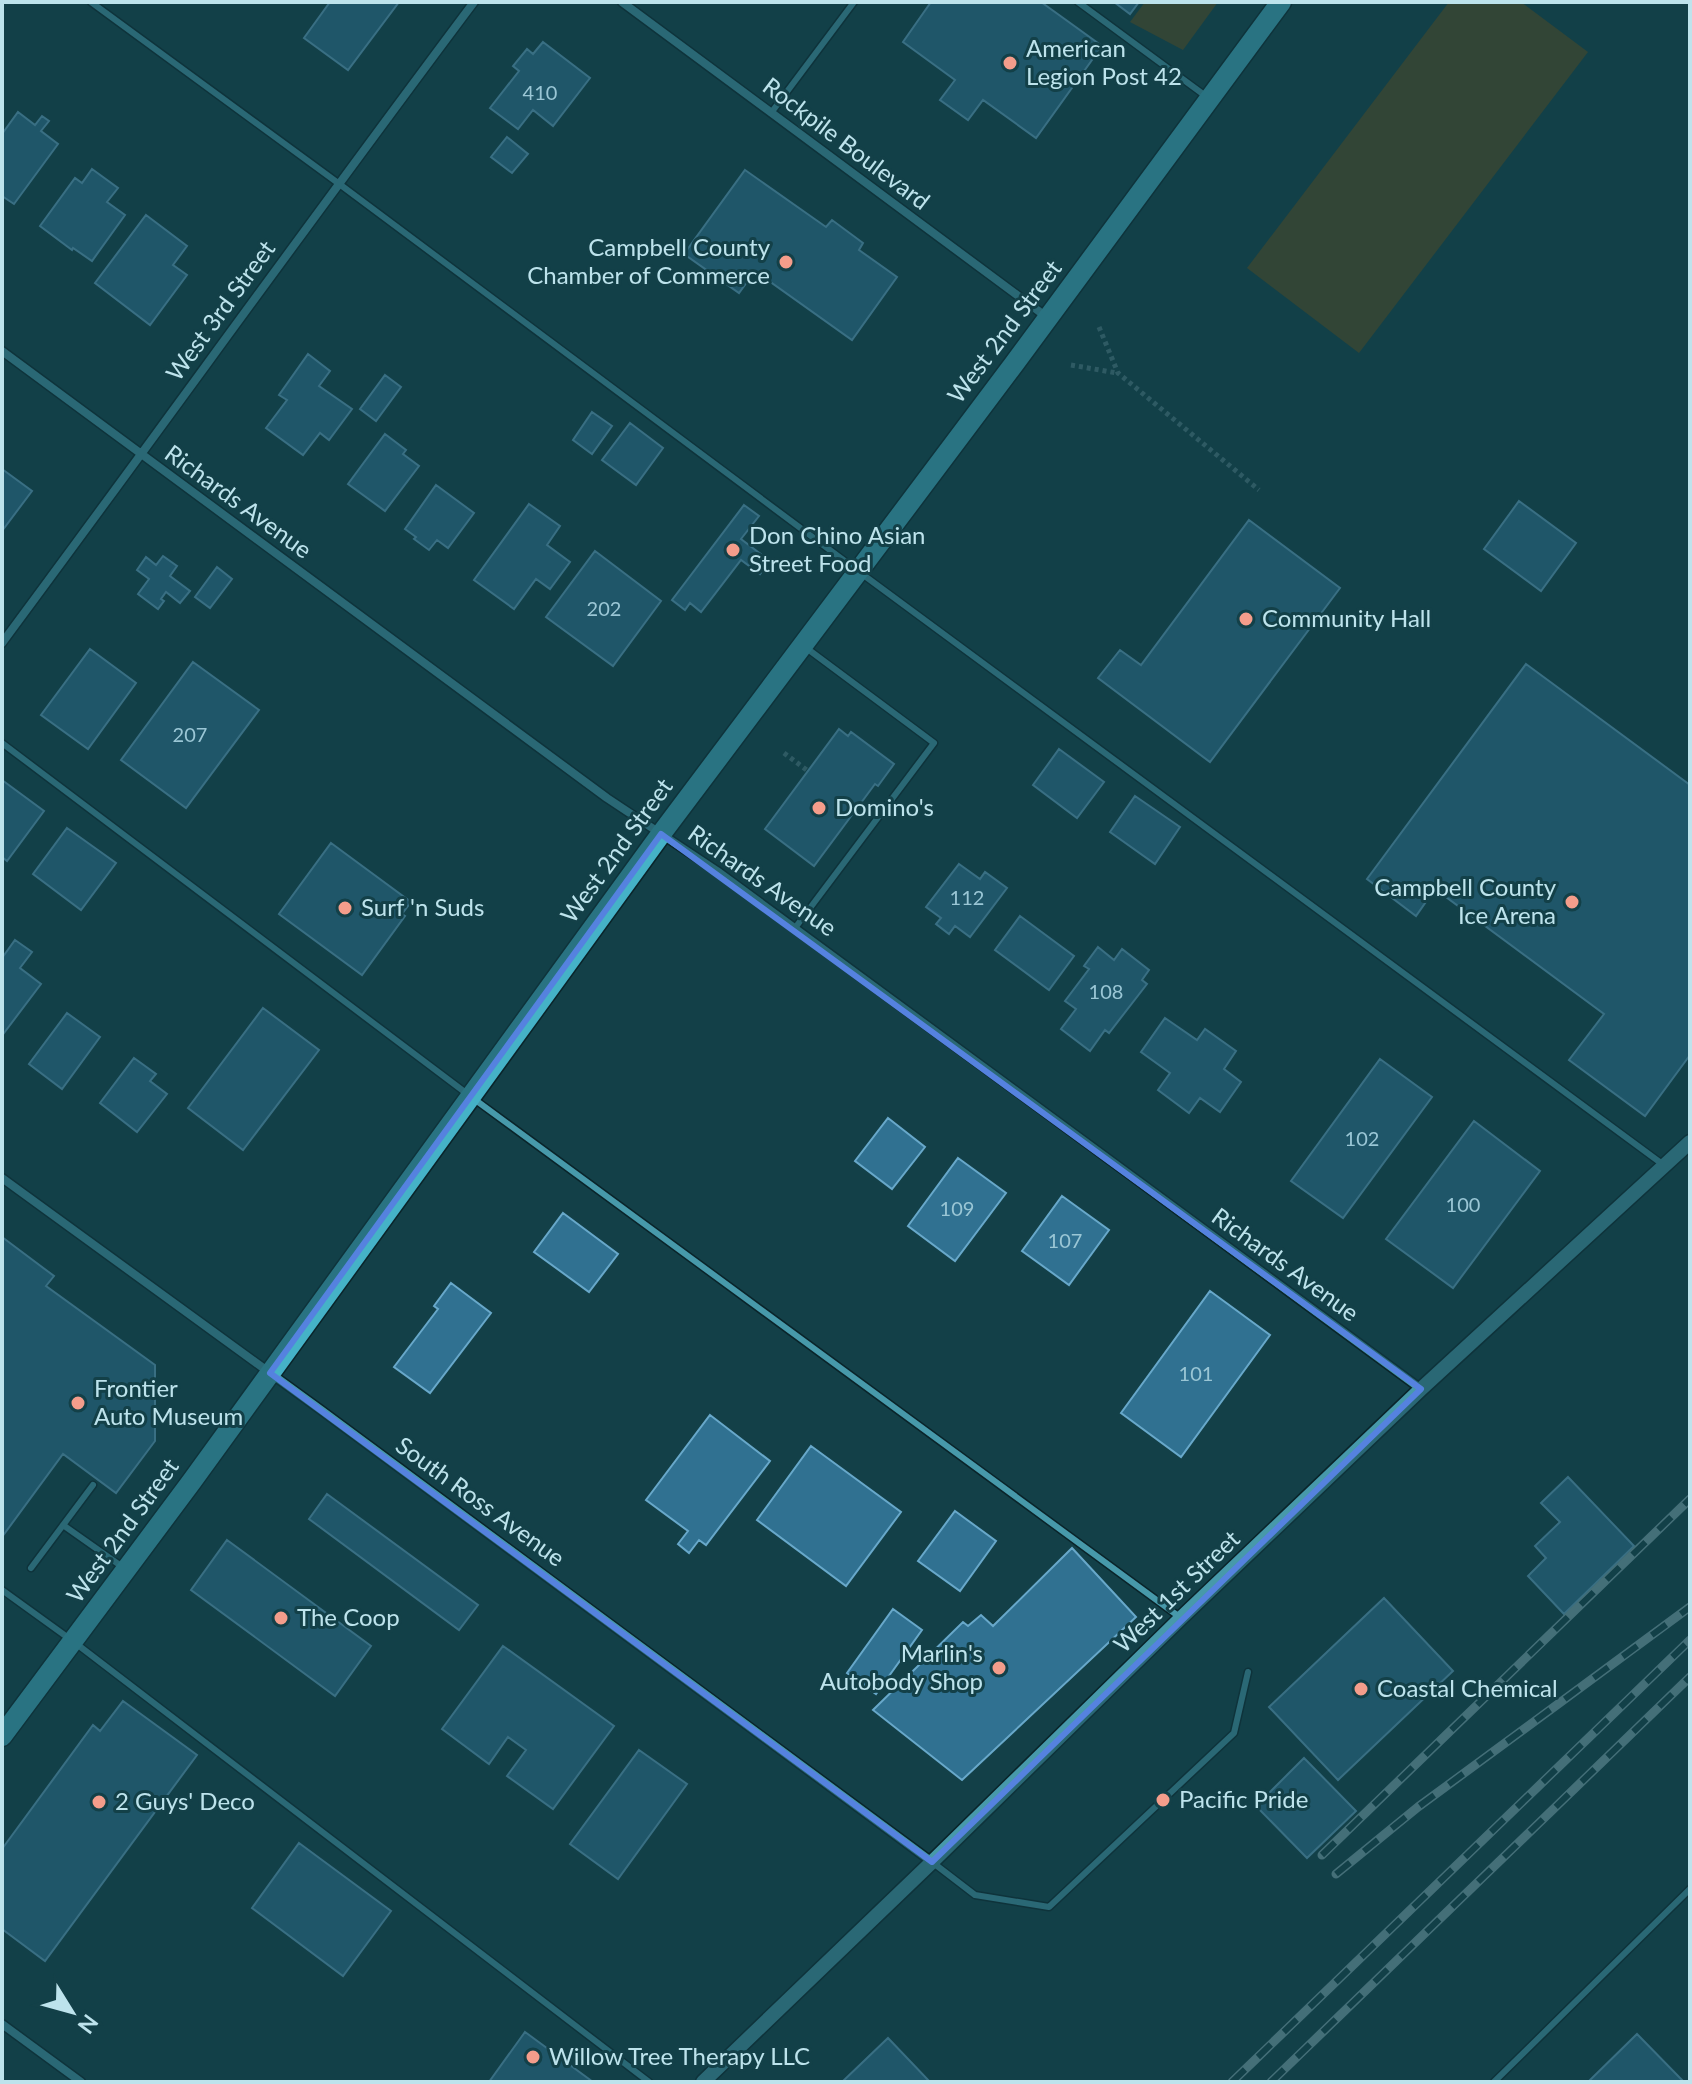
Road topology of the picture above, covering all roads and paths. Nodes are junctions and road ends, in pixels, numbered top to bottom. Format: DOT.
graph roads {
  1 [pos="91,2"];
  2 [pos="474,2"];
  3 [pos="622,2"];
  4 [pos="854,2"];
  5 [pos="1078,2"];
  6 [pos="1281,2"];
  7 [pos="1210,99"];
  8 [pos="771,113"];
  9 [pos="338,183"];
  10 [pos="1048,318"];
  11 [pos="1099,327"];
  12 [pos="2,351"];
  13 [pos="1071,365"];
  14 [pos="1118,373"];
  15 [pos="141,455"];
  16 [pos="1259,490"];
  17 [pos="858,571"];
  18 [pos="2,643"];
  19 [pos="802,645"];
  20 [pos="2,743"];
  21 [pos="784,753"];
  22 [pos="808,771"];
  23 [pos="661,834"];
  24 [pos="795,928"];
  25 [pos="470,1096"];
  26 [pos="1690,1142"];
  27 [pos="1665,1166"];
  28 [pos="2,1178"];
  29 [pos="270,1373"];
  30 [pos="1421,1389"];
  31 [pos="93,1485"];
  32 [pos="63,1525"];
  33 [pos="31,1568"];
  34 [pos="127,1570"];
  35 [pos="2,1590"];
  36 [pos="1181,1618"];
  37 [pos="74,1642"];
  38 [pos="1248,1672"];
  39 [pos="2,1736"];
  40 [pos="932,1862"];
  41 [pos="1690,1889"];
  42 [pos="2,2024"];
  43 [pos="81,2082"];
  44 [pos="649,2082"];
  45 [pos="703,2082"];
  46 [pos="1494,2082"];
  1 -- 9 [label="lane"];
  2 -- 9 [label="street, West 3rd Street"];
  3 -- 8 [label="street, Rockpile Boulevard"];
  4 -- 8 [label="lane"];
  5 -- 7 [label="lane"];
  6 -- 7 [label="main road, West 2nd Street"];
  7 -- 10 [label="main road, West 2nd Street"];
  8 -- 10 [label="street, Rockpile Boulevard"];
  9 -- 15 [label="street, West 3rd Street"];
  9 -- 17 [label="lane"];
  10 -- 17 [label="main road, West 2nd Street"];
  11 -- 14 [label="path"];
  12 -- 15 [label="street, Richards Avenue"];
  13 -- 14 [label="path"];
  14 -- 16 [label="path"];
  15 -- 18 [label="street, West 3rd Street"];
  15 -- 23 [label="street, Richards Avenue"];
  17 -- 19 [label="main road, West 2nd Street"];
  17 -- 27 [label="lane"];
  19 -- 23 [label="main road, West 2nd Street"];
  19 -- 24 [label="lane"];
  20 -- 25 [label="lane"];
  21 -- 22 [label="path"];
  23 -- 24 [label="street, Richards Avenue"];
  23 -- 25 [label="main road, West 2nd Street"];
  24 -- 30 [label="street, Richards Avenue"];
  25 -- 29 [label="main road, West 2nd Street"];
  25 -- 36 [label="lane"];
  26 -- 27 [label="street, West 1st Street"];
  27 -- 30 [label="street, West 1st Street"];
  28 -- 29 [label="street, South Ross Avenue"];
  29 -- 34 [label="main road, West 2nd Street"];
  29 -- 40 [label="street, South Ross Avenue"];
  30 -- 36 [label="street, West 1st Street"];
  31 -- 32 [label="lane"];
  32 -- 33 [label="lane"];
  32 -- 34 [label="lane"];
  34 -- 37 [label="main road, West 2nd Street"];
  35 -- 37 [label="lane"];
  36 -- 40 [label="street, West 1st Street"];
  37 -- 39 [label="main road, West 2nd Street"];
  37 -- 44 [label="lane"];
  38 -- 40 [label="lane"];
  40 -- 45 [label="street, West 1st Street"];
  41 -- 46 [label="lane"];
  42 -- 43 [label="street"];
}
